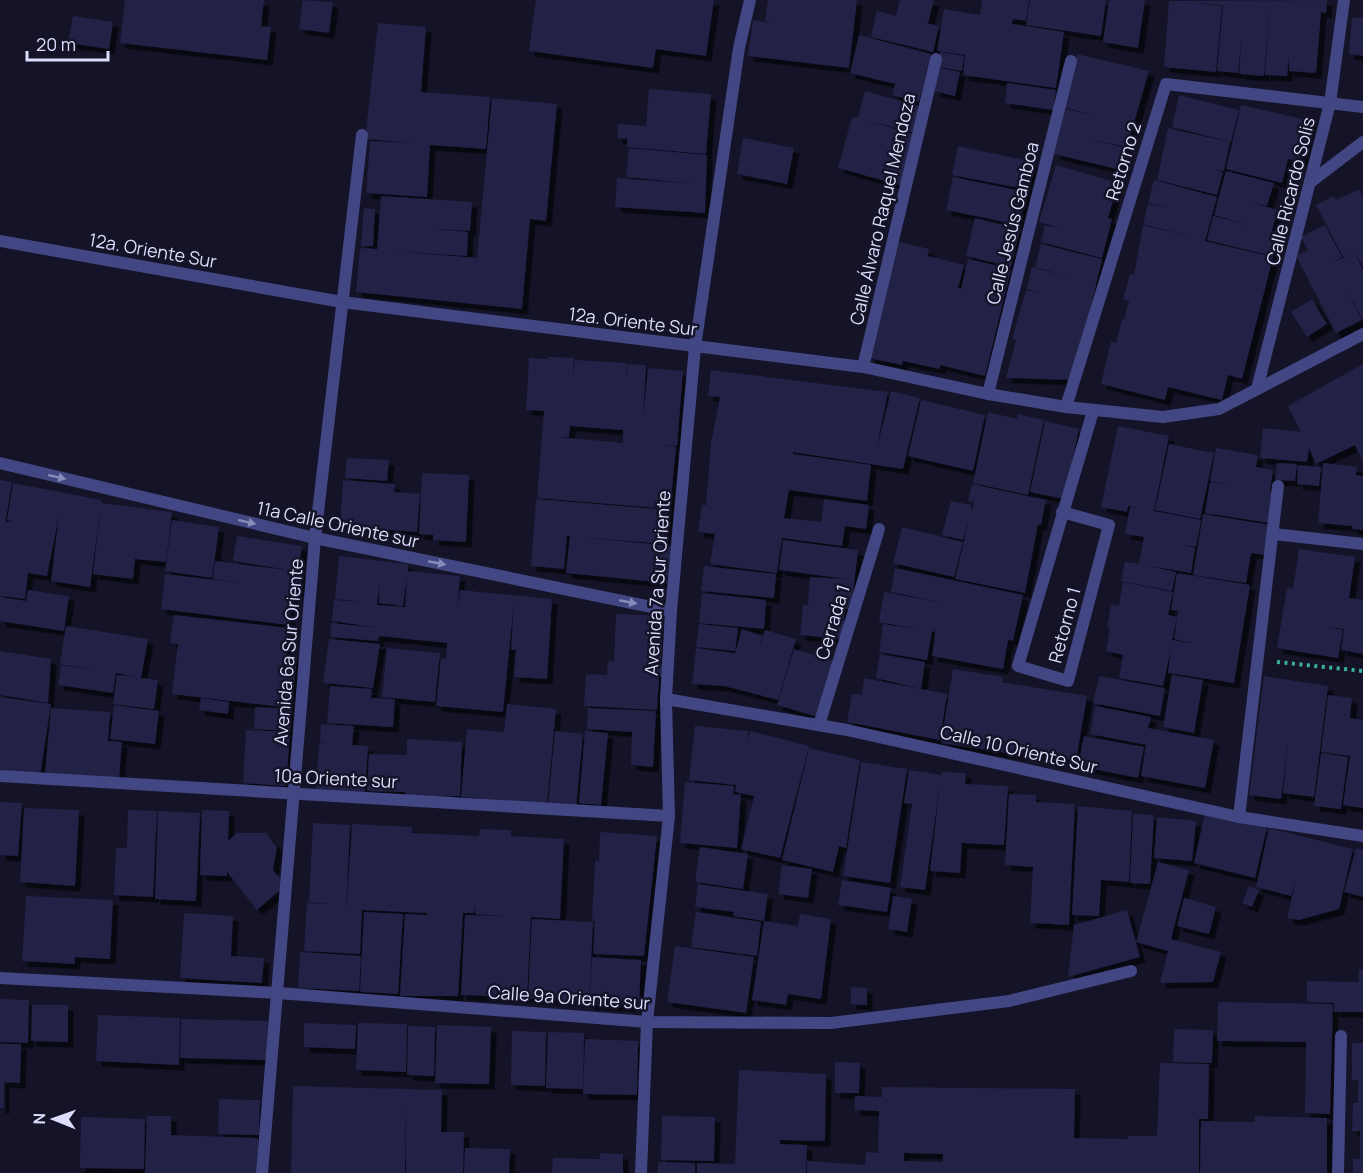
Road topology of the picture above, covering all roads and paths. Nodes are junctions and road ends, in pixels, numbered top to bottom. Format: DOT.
graph roads {
  1 [pos="750,0"];
  2 [pos="1344,0"];
  3 [pos="936,59"];
  4 [pos="1071,61"];
  5 [pos="1330,103"];
  6 [pos="1363,107"];
  7 [pos="362,135"];
  8 [pos="1363,142"];
  9 [pos="1312,181"];
  10 [pos="0,241"];
  11 [pos="342,302"];
  12 [pos="1363,334"];
  13 [pos="695,347"];
  14 [pos="863,367"];
  15 [pos="1257,389"];
  16 [pos="988,394"];
  17 [pos="1066,407"];
  18 [pos="1093,411"];
  19 [pos="0,463"];
  20 [pos="1278,486"];
  21 [pos="1062,512"];
  22 [pos="879,529"];
  23 [pos="1274,534"];
  24 [pos="315,538"];
  25 [pos="1363,544"];
  26 [pos="671,610"];
  27 [pos="1258,660"];
  28 [pos="1363,671"];
  29 [pos="666,699"];
  30 [pos="819,725"];
  31 [pos="0,776"];
  32 [pos="295,793"];
  33 [pos="669,816"];
  34 [pos="1239,817"];
  35 [pos="1363,836"];
  36 [pos="1131,971"];
  37 [pos="0,978"];
  38 [pos="278,993"];
  39 [pos="647,1022"];
  40 [pos="1341,1036"];
  41 [pos="262,1173"];
  42 [pos="641,1173"];
  43 [pos="1338,1173"];
  1 -- 13 [label="street, Avenida 7a Sur Oriente"];
  2 -- 5 [label="street, Calle Ricardo Solis"];
  3 -- 14 [label="street, Calle Álvaro Raquel Mendoza"];
  4 -- 16 [label="street, Calle Jesús Gamboa"];
  5 -- 6 [label="street"];
  5 -- 9 [label="street, Calle Ricardo Solis"];
  5 -- 17 [label="street, Retorno 2"];
  7 -- 11 [label="street, Avenida 6a Sur Oriente"];
  8 -- 9 [label="street"];
  9 -- 15 [label="street, Calle Ricardo Solis"];
  10 -- 11 [label="street, 12a. Oriente Sur"];
  11 -- 13 [label="street, 12a. Oriente Sur"];
  11 -- 24 [label="street, Avenida 6a Sur Oriente"];
  12 -- 15 [label="street, 12a. Oriente Sur"];
  13 -- 14 [label="street, 12a. Oriente Sur"];
  13 -- 26 [label="street, Avenida 7a Sur Oriente"];
  14 -- 16 [label="street, 12a. Oriente Sur"];
  15 -- 18 [label="street, 12a. Oriente Sur"];
  16 -- 17 [label="street, 12a. Oriente Sur"];
  17 -- 18 [label="street, 12a. Oriente Sur"];
  18 -- 21 [label="street, Retorno 1"];
  19 -- 24 [label="street, 11a Calle Oriente sur, one-way"];
  20 -- 23 [label="street"];
  21 -- 21 [label="street, Retorno 1"];
  22 -- 30 [label="street, Cerrada 1"];
  23 -- 25 [label="street"];
  23 -- 27 [label="street"];
  24 -- 26 [label="street, 11a Calle Oriente sur, one-way"];
  24 -- 32 [label="street, Avenida 6a Sur Oriente"];
  26 -- 29 [label="street, Avenida 7a Sur Oriente"];
  27 -- 28 [label="path"];
  27 -- 34 [label="street"];
  29 -- 30 [label="street, Calle 10 Oriente Sur"];
  29 -- 33 [label="street, Avenida 7a Sur Oriente"];
  30 -- 34 [label="street, Calle 10 Oriente Sur"];
  31 -- 32 [label="street, 10a Oriente sur"];
  32 -- 33 [label="street, 10a Oriente sur"];
  32 -- 38 [label="street, Avenida 6a Sur Oriente"];
  33 -- 39 [label="street, Avenida 7a Sur Oriente"];
  34 -- 35 [label="street, Calle 10 Oriente Sur"];
  36 -- 39 [label="street, Calle 9a Oriente sur"];
  37 -- 38 [label="street, Calle 9a Oriente sur"];
  38 -- 39 [label="street, Calle 9a Oriente sur"];
  38 -- 41 [label="street, Avenida 6a Sur Oriente"];
  39 -- 42 [label="street, Avenida 7a Sur Oriente"];
  40 -- 43 [label="street"];
}
